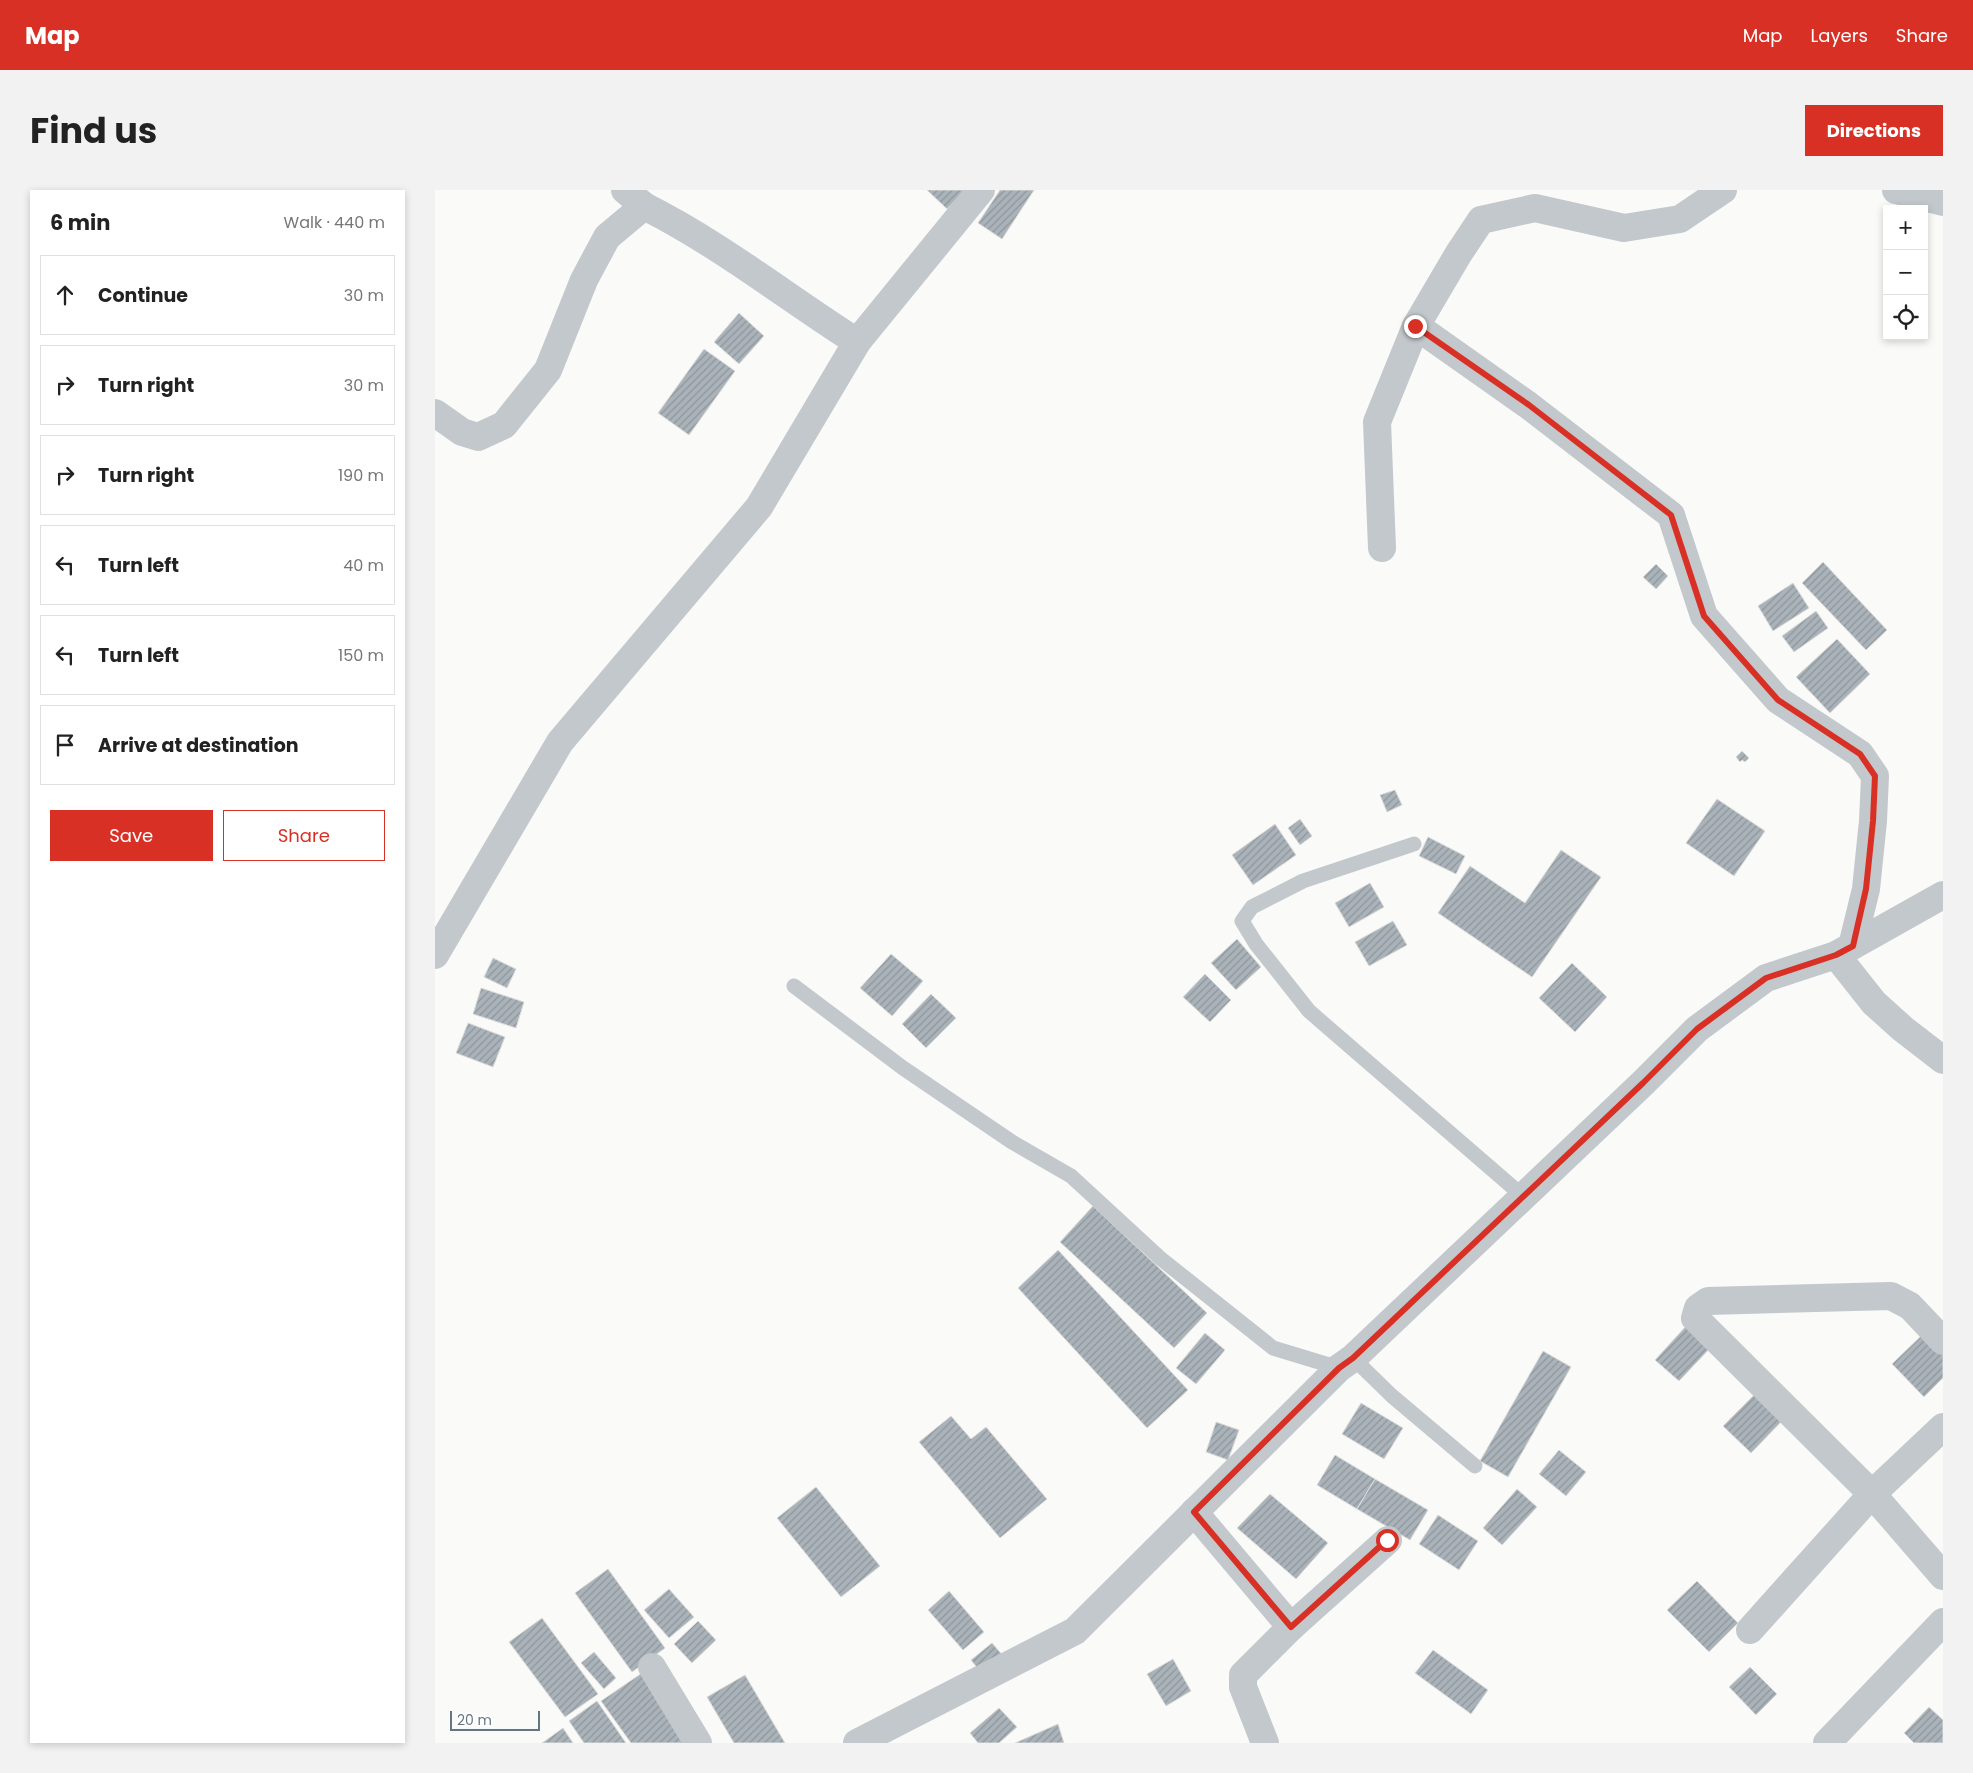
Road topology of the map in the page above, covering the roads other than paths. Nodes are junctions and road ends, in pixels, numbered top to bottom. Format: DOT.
graph roads {
  1 [pos="981,190"];
  2 [pos="1723,190"];
  3 [pos="1896,190"];
  4 [pos="634,198"];
  5 [pos="1943,202"];
  6 [pos="1415,326"];
  7 [pos="857,342"];
  8 [pos="435,412"];
  9 [pos="1382,548"];
  10 [pos="1414,844"];
  11 [pos="1943,895"];
  12 [pos="1844,951"];
  13 [pos="435,955"];
  14 [pos="794,986"];
  15 [pos="1943,1060"];
  16 [pos="1524,1196"];
  17 [pos="1943,1341"];
  18 [pos="1346,1363"];
  19 [pos="1943,1427"];
  20 [pos="1475,1466"];
  21 [pos="1872,1494"];
  22 [pos="1194,1512"];
  23 [pos="1387,1540"];
  24 [pos="1943,1576"];
  25 [pos="1943,1622"];
  26 [pos="1291,1627"];
  27 [pos="1750,1630"];
  28 [pos="652,1667"];
  29 [pos="698,1743"];
  30 [pos="857,1743"];
  31 [pos="1265,1743"];
  32 [pos="1827,1743"];
  1 -- 7 [label="street"];
  2 -- 6 [label="street"];
  3 -- 5 [label="street"];
  4 -- 7 [label="street"];
  4 -- 8 [label="street"];
  6 -- 9 [label="street"];
  6 -- 12 [label="street"];
  7 -- 13 [label="street"];
  10 -- 16 [label="lane"];
  11 -- 12 [label="street"];
  12 -- 15 [label="street"];
  12 -- 16 [label="street"];
  14 -- 18 [label="lane"];
  16 -- 18 [label="street"];
  17 -- 21 [label="street"];
  18 -- 20 [label="lane"];
  18 -- 22 [label="street"];
  19 -- 21 [label="street"];
  21 -- 24 [label="street"];
  21 -- 27 [label="street"];
  22 -- 26 [label="street"];
  22 -- 30 [label="street"];
  23 -- 26 [label="street"];
  25 -- 32 [label="street"];
  26 -- 31 [label="street"];
  28 -- 29 [label="street"];
}
